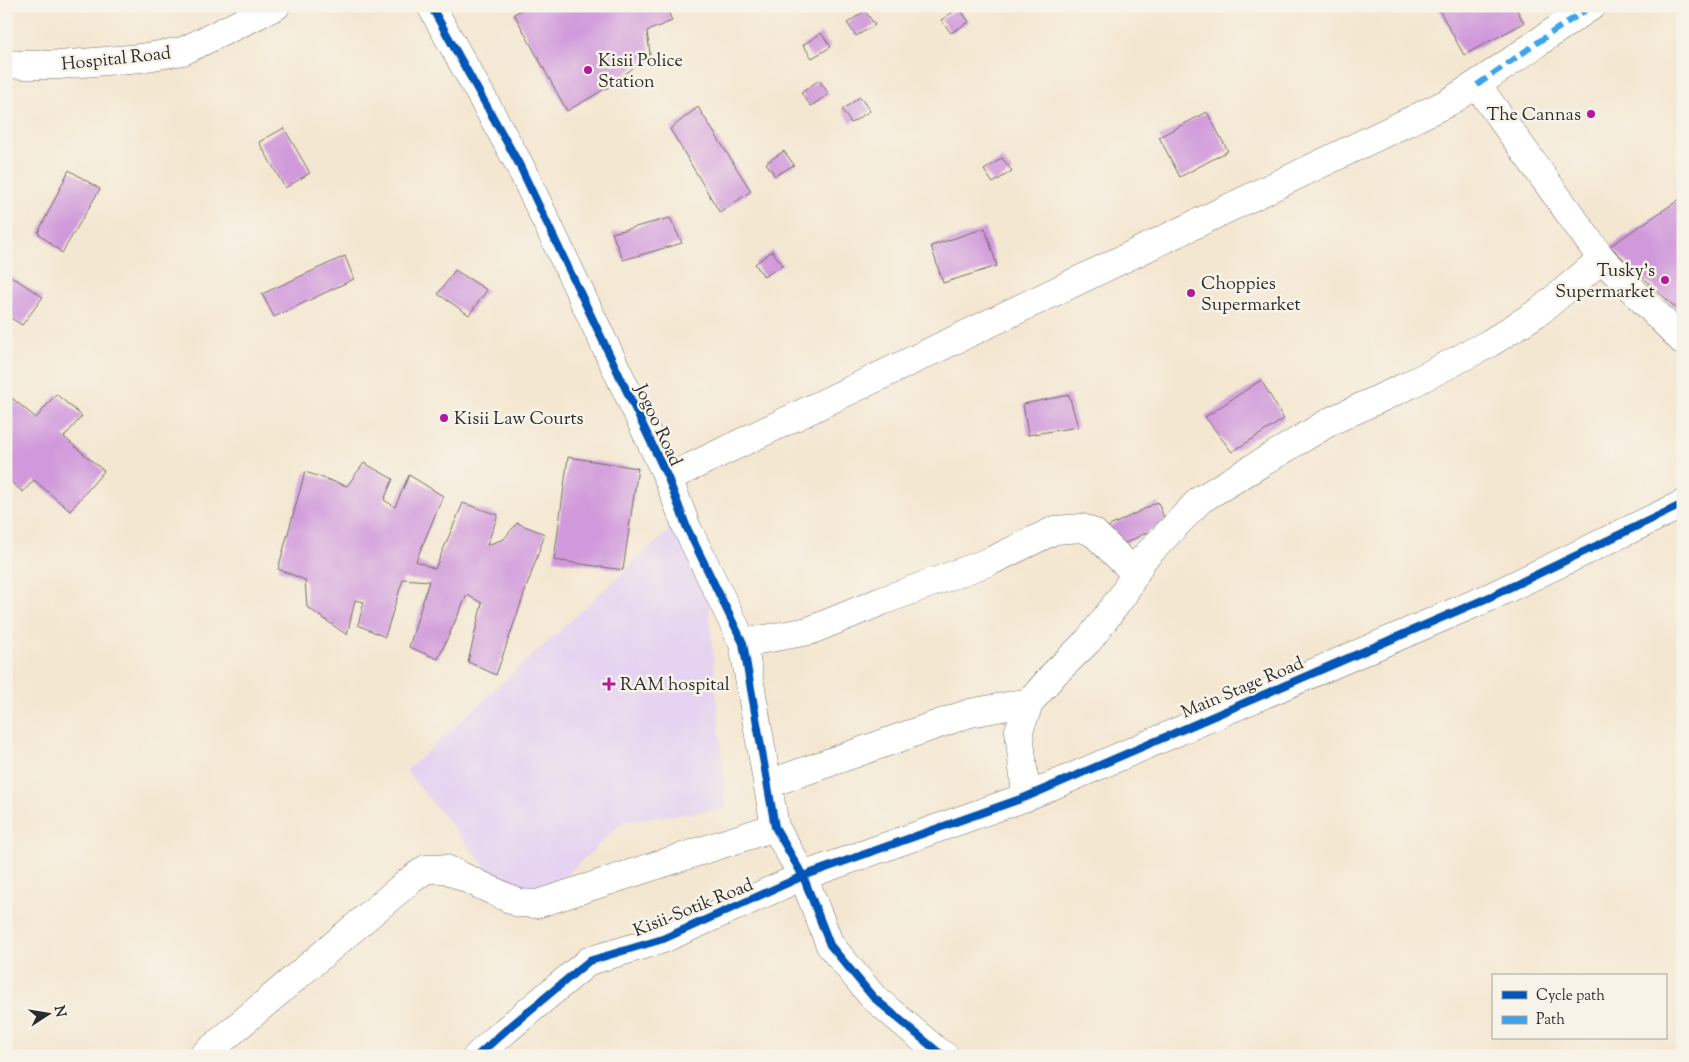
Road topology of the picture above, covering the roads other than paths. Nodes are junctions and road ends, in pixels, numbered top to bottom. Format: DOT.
graph roads {
  1 [pos="276,6"];
  2 [pos="431,6"];
  3 [pos="1592,6"];
  4 [pos="6,64"];
  5 [pos="1477,85"];
  6 [pos="1602,259"];
  7 [pos="1683,341"];
  8 [pos="668,478"];
  9 [pos="1683,504"];
  10 [pos="1135,573"];
  11 [pos="743,643"];
  12 [pos="1030,702"];
  13 [pos="768,784"];
  14 [pos="1026,797"];
  15 [pos="775,827"];
  16 [pos="803,876"];
  17 [pos="939,1055"];
  18 [pos="203,1056"];
  19 [pos="477,1056"];
  1 -- 4 [label="street, Hospital Road"];
  2 -- 8 [label="street, Jogoo Road"];
  3 -- 5 [label="street"];
  5 -- 6 [label="street"];
  5 -- 8 [label="street"];
  6 -- 7 [label="street"];
  6 -- 10 [label="street"];
  8 -- 11 [label="street, Jogoo Road"];
  9 -- 14 [label="street, Main Stage Road"];
  10 -- 11 [label="street"];
  10 -- 12 [label="street"];
  11 -- 13 [label="street, Jogoo Road"];
  12 -- 13 [label="street"];
  12 -- 14 [label="street"];
  13 -- 15 [label="street, Jogoo Road"];
  14 -- 16 [label="street, Main Stage Road"];
  15 -- 16 [label="street, Jogoo Road"];
  15 -- 18 [label="street"];
  16 -- 17 [label="street, Jogoo Road"];
  16 -- 19 [label="street, Kisii-Sotik Road"];
}
